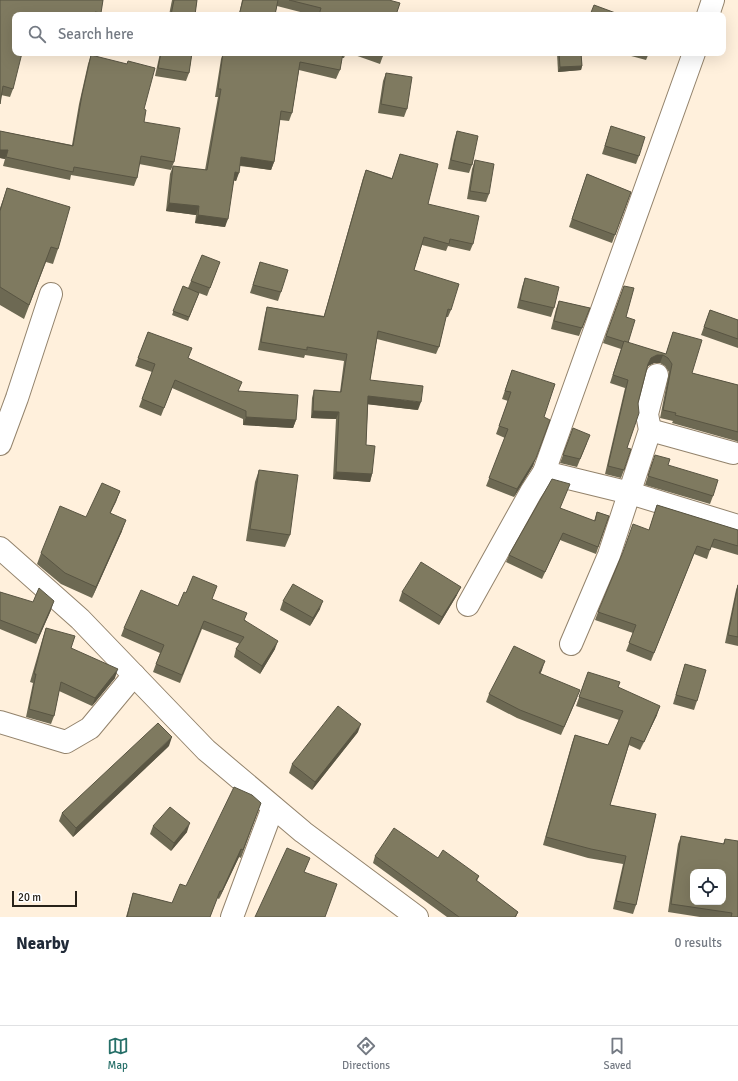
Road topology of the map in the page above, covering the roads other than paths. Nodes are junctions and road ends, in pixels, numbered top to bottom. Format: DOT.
graph roads {
  1 [pos="714,0"];
  2 [pos="709,12"];
  3 [pos="693,56"];
  4 [pos="51,294"];
  5 [pos="657,375"];
  6 [pos="650,430"];
  7 [pos="0,444"];
  8 [pos="733,453"];
  9 [pos="544,472"];
  10 [pos="630,493"];
  11 [pos="738,526"];
  12 [pos="0,548"];
  13 [pos="468,605"];
  14 [pos="571,644"];
  15 [pos="134,675"];
  16 [pos="0,722"];
  17 [pos="273,807"];
  18 [pos="232,917"];
  19 [pos="417,917"];
  1 -- 2 [label="street"];
  3 -- 9 [label="street"];
  4 -- 7 [label="street"];
  5 -- 6 [label="street"];
  6 -- 8 [label="street"];
  6 -- 10 [label="street"];
  9 -- 10 [label="street"];
  9 -- 13 [label="street"];
  10 -- 11 [label="street"];
  10 -- 14 [label="street"];
  12 -- 15 [label="street"];
  15 -- 16 [label="street"];
  15 -- 17 [label="street"];
  17 -- 18 [label="street"];
  17 -- 19 [label="street"];
}
